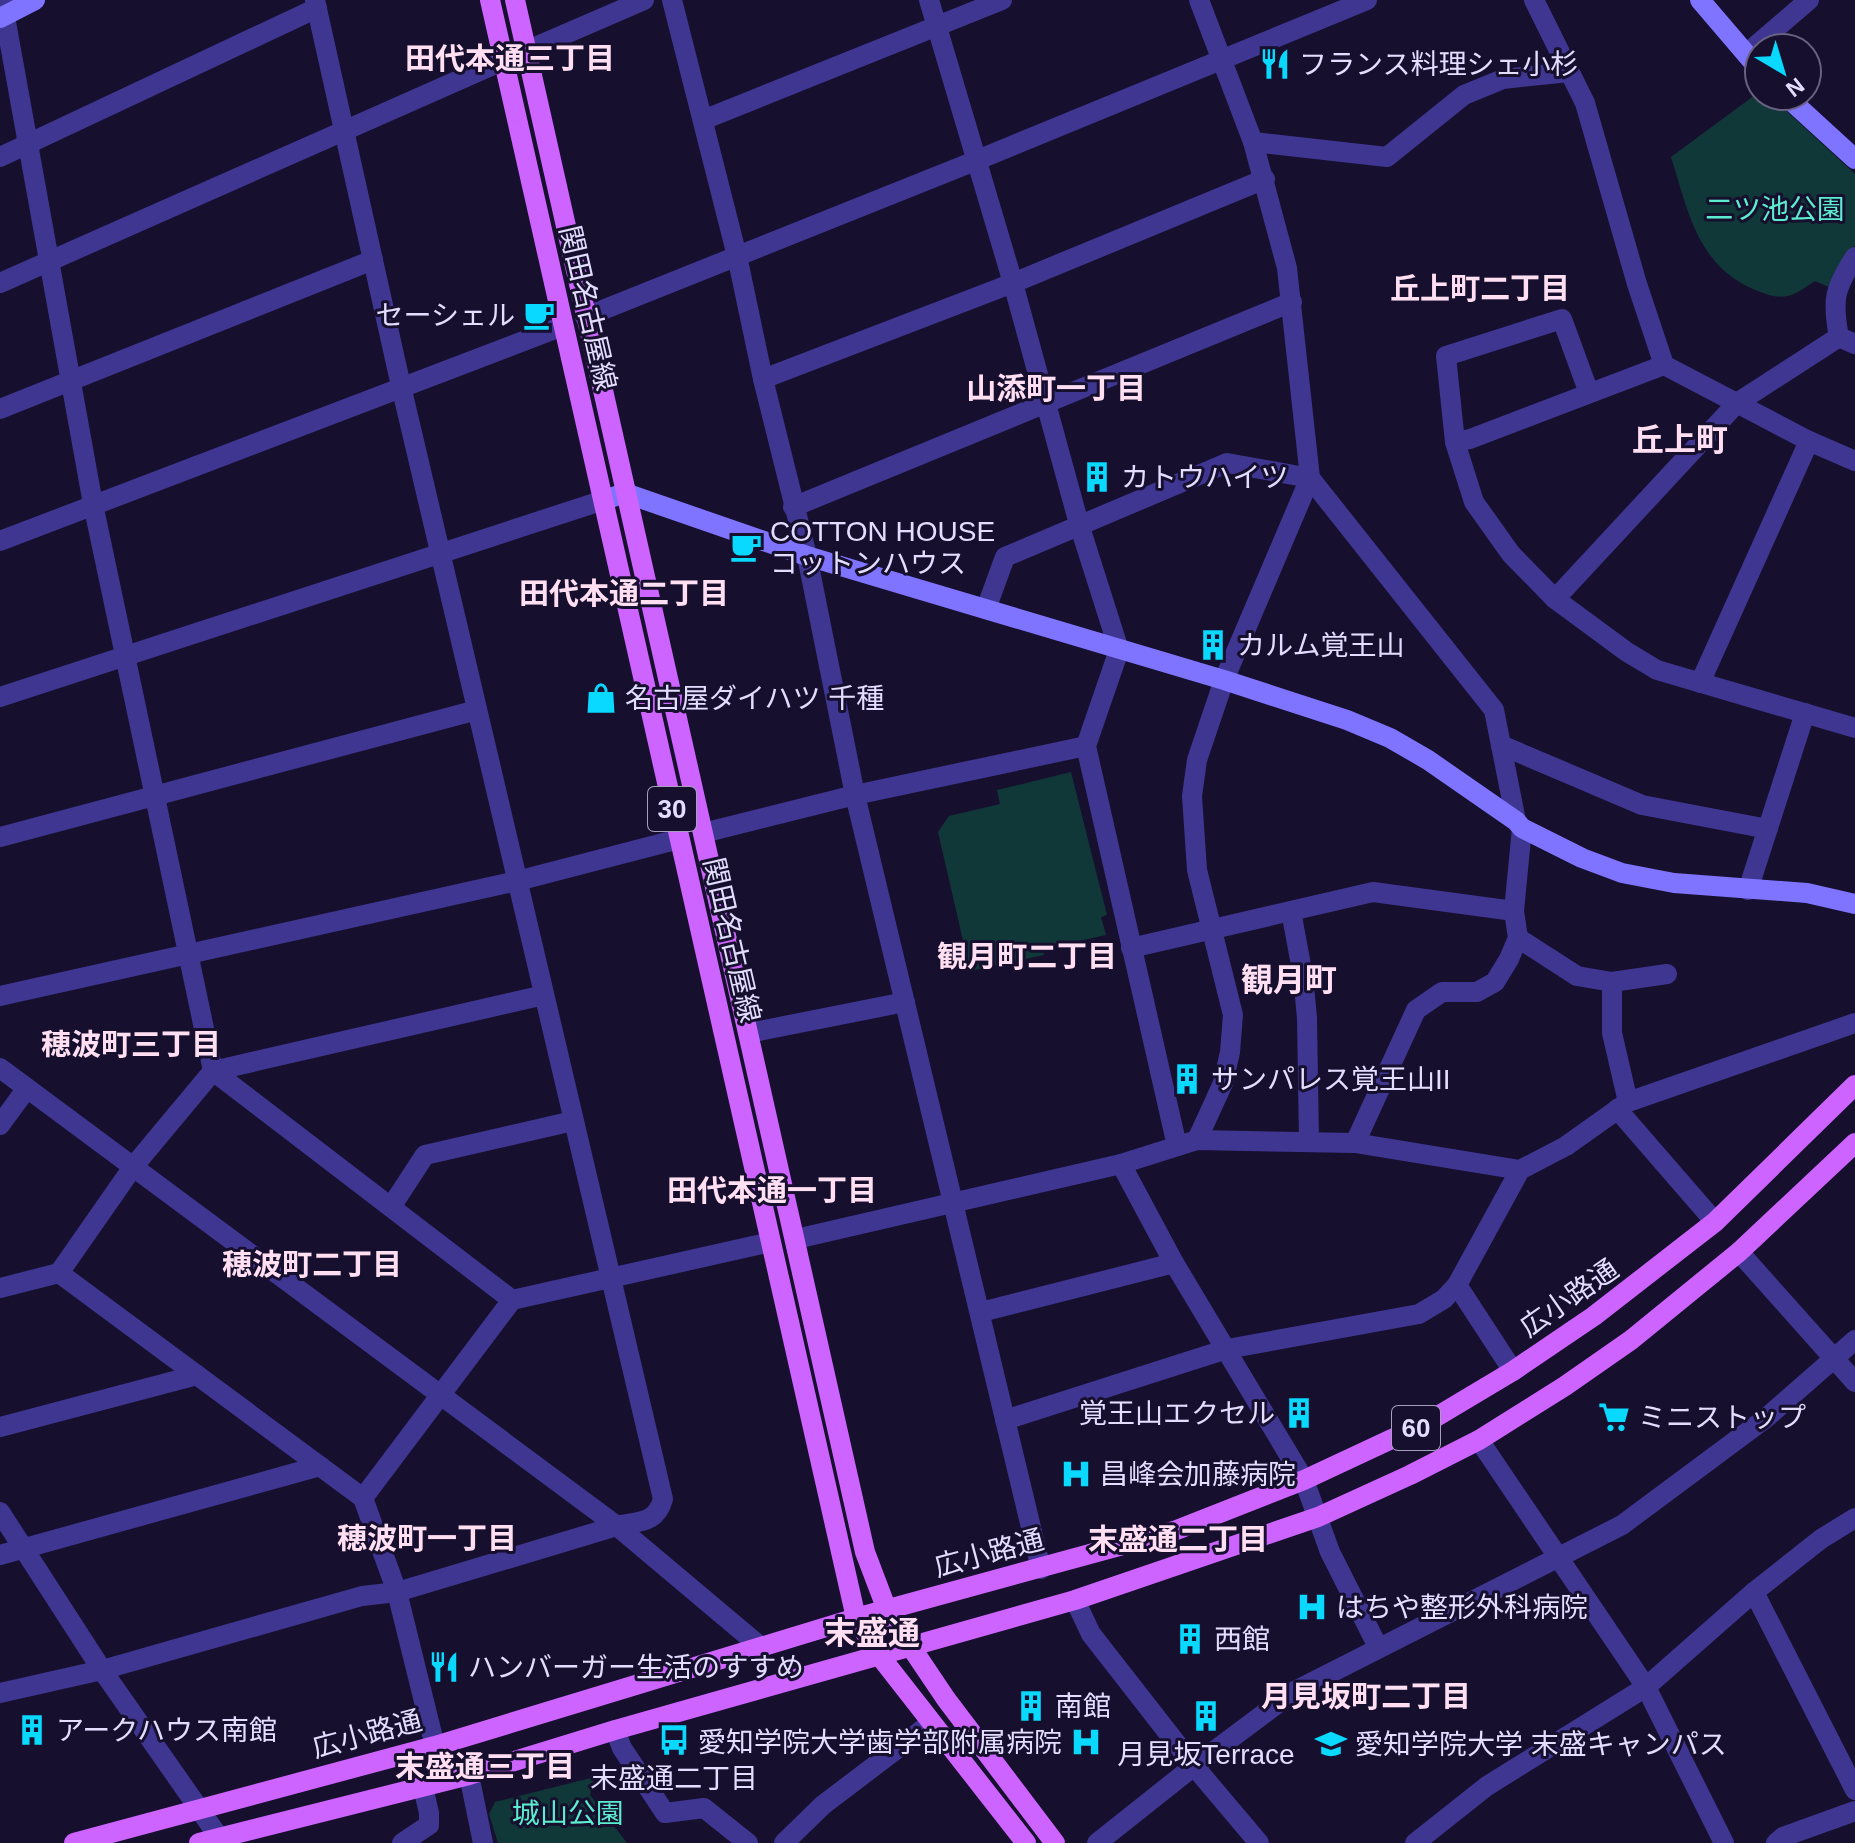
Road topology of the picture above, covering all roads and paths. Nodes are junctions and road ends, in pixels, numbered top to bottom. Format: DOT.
graph roads {
  1 [pos="35,0"];
  2 [pos="490,0"];
  3 [pos="515,0"];
  4 [pos="644,0"];
  5 [pos="672,0"];
  6 [pos="929,0"];
  7 [pos="1002,0"];
  8 [pos="1199,0"];
  9 [pos="1367,0"];
  10 [pos="1534,0"];
  11 [pos="1700,0"];
  12 [pos="1809,0"];
  13 [pos="316,4"];
  14 [pos="2,11"];
  15 [pos="936,26"];
  16 [pos="1780,32"];
  17 [pos="1743,50"];
  18 [pos="526,51"];
  19 [pos="1221,59"];
  20 [pos="502,61"];
  21 [pos="1569,72"];
  22 [pos="1804,112"];
  23 [pos="703,120"];
  24 [pos="344,129"];
  25 [pos="1253,142"];
  26 [pos="27,145"];
  27 [pos="0,157"];
  28 [pos="1855,159"];
  29 [pos="975,161"];
  30 [pos="1265,179"];
  31 [pos="737,256"];
  32 [pos="1855,257"];
  33 [pos="373,260"];
  34 [pos="49,262"];
  35 [pos="0,283"];
  36 [pos="1013,283"];
  37 [pos="1292,302"];
  38 [pos="585,317"];
  39 [pos="563,326"];
  40 [pos="1847,340"];
  41 [pos="1664,365"];
  42 [pos="763,379"];
  43 [pos="70,381"];
  44 [pos="401,386"];
  45 [pos="1589,393"];
  46 [pos="1737,403"];
  47 [pos="1046,404"];
  48 [pos="0,409"];
  49 [pos="1809,441"];
  50 [pos="1455,442"];
  51 [pos="1855,461"];
  52 [pos="1310,478"];
  53 [pos="625,493"];
  54 [pos="604,500"];
  55 [pos="93,504"];
  56 [pos="793,507"];
  57 [pos="1079,524"];
  58 [pos="0,541"];
  59 [pos="440,554"];
  60 [pos="807,556"];
  61 [pos="1555,599"];
  62 [pos="986,609"];
  63 [pos="1119,650"];
  64 [pos="125,656"];
  65 [pos="1224,680"];
  66 [pos="1700,683"];
  67 [pos="0,697"];
  68 [pos="477,710"];
  69 [pos="1805,713"];
  70 [pos="1855,728"];
  71 [pos="1501,745"];
  72 [pos="1086,746"];
  73 [pos="154,795"];
  74 [pos="855,795"];
  75 [pos="1519,824"];
  76 [pos="1768,829"];
  77 [pos="703,833"];
  78 [pos="0,837"];
  79 [pos="679,839"];
  80 [pos="517,881"];
  81 [pos="1748,890"];
  82 [pos="1855,904"];
  83 [pos="1291,911"];
  84 [pos="1514,911"];
  85 [pos="1211,930"];
  86 [pos="1518,938"];
  87 [pos="1131,948"];
  88 [pos="188,953"];
  89 [pos="1667,974"];
  90 [pos="1612,982"];
  91 [pos="544,995"];
  92 [pos="0,996"];
  93 [pos="905,1002"];
  94 [pos="1855,1023"];
  95 [pos="749,1033"];
  96 [pos="0,1068"];
  97 [pos="213,1071"];
  98 [pos="1855,1085"];
  99 [pos="27,1088"];
  100 [pos="1623,1106"];
  101 [pos="573,1121"];
  102 [pos="0,1125"];
  103 [pos="1309,1142"];
  104 [pos="1187,1143"];
  105 [pos="1355,1143"];
  106 [pos="1855,1143"];
  107 [pos="1121,1164"];
  108 [pos="133,1167"];
  109 [pos="1520,1170"];
  110 [pos="954,1203"];
  111 [pos="391,1207"];
  112 [pos="1715,1222"];
  113 [pos="796,1239"];
  114 [pos="771,1242"];
  115 [pos="1739,1252"];
  116 [pos="1174,1263"];
  117 [pos="59,1273"];
  118 [pos="610,1277"];
  119 [pos="1457,1285"];
  120 [pos="0,1288"];
  121 [pos="512,1300"];
  122 [pos="981,1312"];
  123 [pos="1855,1340"];
  124 [pos="1227,1349"];
  125 [pos="1834,1360"];
  126 [pos="1513,1371"];
  127 [pos="197,1375"];
  128 [pos="1855,1382"];
  129 [pos="440,1396"];
  130 [pos="1005,1420"];
  131 [pos="0,1427"];
  132 [pos="1479,1440"];
  133 [pos="320,1466"];
  134 [pos="1304,1480"];
  135 [pos="363,1498"];
  136 [pos="0,1512"];
  137 [pos="1318,1517"];
  138 [pos="1855,1518"];
  139 [pos="617,1526"];
  140 [pos="25,1548"];
  141 [pos="0,1555"];
  142 [pos="1558,1556"];
  143 [pos="1041,1569"];
  144 [pos="397,1592"];
  145 [pos="1754,1592"];
  146 [pos="1075,1600"];
  147 [pos="887,1610"];
  148 [pos="856,1618"];
  149 [pos="911,1647"];
  150 [pos="1378,1647"];
  151 [pos="762,1648"];
  152 [pos="879,1655"];
  153 [pos="102,1670"];
  154 [pos="1646,1687"];
  155 [pos="0,1693"];
  156 [pos="931,1723"];
  157 [pos="615,1730"];
  158 [pos="435,1746"];
  159 [pos="1194,1766"];
  160 [pos="469,1775"];
  161 [pos="423,1787"];
  162 [pos="1855,1790"];
  163 [pos="201,1808"];
  164 [pos="1855,1811"];
  165 [pos="214,1841"];
  166 [pos="74,1843"];
  167 [pos="402,1843"];
  168 [pos="483,1843"];
  169 [pos="748,1843"];
  170 [pos="784,1843"];
  171 [pos="1026,1843"];
  172 [pos="1055,1843"];
  173 [pos="1097,1843"];
  174 [pos="1259,1843"];
  175 [pos="1415,1843"];
  176 [pos="1724,1843"];
  177 [pos="1776,1843"];
  1 -- 14 [label="street"];
  2 -- 20 [label="main road, 関田名古屋線 / 30"];
  3 -- 18 [label="main road, 関田名古屋線 / 30"];
  4 -- 18 [label="street"];
  5 -- 23 [label="street"];
  6 -- 15 [label="street"];
  7 -- 15 [label="street"];
  8 -- 19 [label="street"];
  9 -- 19 [label="street"];
  10 -- 21 [label="street"];
  11 -- 17 [label="street"];
  12 -- 16 [label="street"];
  13 -- 24 [label="street"];
  13 -- 26 [label="street"];
  14 -- 26 [label="street"];
  15 -- 23 [label="street"];
  15 -- 29 [label="street"];
  18 -- 38 [label="main road, 関田名古屋線 / 30"];
  19 -- 25 [label="street"];
  19 -- 29 [label="street"];
  20 -- 24 [label="street"];
  20 -- 39 [label="main road, 関田名古屋線 / 30"];
  21 -- 25 [label="street"];
  21 -- 41 [label="street"];
  22 -- 28 [label="street"];
  23 -- 31 [label="street"];
  24 -- 33 [label="street"];
  24 -- 34 [label="street"];
  25 -- 30 [label="street"];
  26 -- 27 [label="street"];
  26 -- 34 [label="street"];
  29 -- 31 [label="street"];
  29 -- 36 [label="street"];
  30 -- 36 [label="street"];
  30 -- 37 [label="street"];
  31 -- 38 [label="street"];
  31 -- 42 [label="street"];
  32 -- 40 [label="street"];
  33 -- 43 [label="street"];
  33 -- 44 [label="street"];
  34 -- 35 [label="street"];
  34 -- 43 [label="street"];
  36 -- 42 [label="street"];
  36 -- 47 [label="street"];
  37 -- 47 [label="street"];
  37 -- 52 [label="street"];
  38 -- 53 [label="main road, 関田名古屋線 / 30"];
  39 -- 44 [label="street"];
  39 -- 54 [label="main road, 関田名古屋線 / 30"];
  40 -- 46 [label="street"];
  41 -- 45 [label="street"];
  41 -- 46 [label="street"];
  42 -- 56 [label="street"];
  43 -- 48 [label="street"];
  43 -- 55 [label="street"];
  44 -- 55 [label="street"];
  44 -- 59 [label="street"];
  45 -- 50 [label="street"];
  45 -- 50 [label="street"];
  46 -- 49 [label="street"];
  46 -- 61 [label="street"];
  47 -- 56 [label="street"];
  47 -- 57 [label="street"];
  49 -- 51 [label="street"];
  49 -- 66 [label="street"];
  50 -- 61 [label="street"];
  52 -- 57 [label="street"];
  52 -- 65 [label="street"];
  52 -- 71 [label="street"];
  53 -- 54 [label="street"];
  53 -- 60 [label="street"];
  53 -- 77 [label="main road, 関田名古屋線 / 30"];
  54 -- 59 [label="street"];
  54 -- 79 [label="main road, 関田名古屋線 / 30"];
  55 -- 58 [label="street"];
  55 -- 64 [label="street"];
  56 -- 60 [label="street"];
  57 -- 62 [label="street"];
  57 -- 63 [label="street"];
  59 -- 64 [label="street"];
  59 -- 68 [label="street"];
  60 -- 62 [label="street"];
  60 -- 74 [label="street"];
  61 -- 66 [label="street"];
  62 -- 63 [label="street"];
  63 -- 65 [label="street"];
  63 -- 72 [label="street"];
  64 -- 67 [label="street"];
  64 -- 73 [label="street"];
  65 -- 75 [label="street"];
  65 -- 85 [label="street"];
  66 -- 69 [label="street"];
  68 -- 73 [label="street"];
  68 -- 80 [label="street"];
  69 -- 70 [label="street"];
  69 -- 76 [label="street"];
  71 -- 75 [label="street"];
  71 -- 76 [label="street"];
  72 -- 74 [label="street"];
  72 -- 87 [label="street"];
  73 -- 78 [label="street"];
  73 -- 88 [label="street"];
  74 -- 77 [label="street"];
  74 -- 93 [label="street"];
  75 -- 81 [label="street"];
  75 -- 84 [label="street"];
  76 -- 81 [label="street"];
  77 -- 95 [label="main road, 関田名古屋線 / 30"];
  79 -- 80 [label="street"];
  79 -- 114 [label="main road, 関田名古屋線 / 30"];
  80 -- 88 [label="street"];
  80 -- 91 [label="street"];
  81 -- 82 [label="street"];
  83 -- 84 [label="street"];
  83 -- 85 [label="street"];
  83 -- 103 [label="street"];
  84 -- 86 [label="street"];
  85 -- 87 [label="street"];
  85 -- 104 [label="street"];
  86 -- 90 [label="street"];
  86 -- 105 [label="street"];
  87 -- 104 [label="street"];
  88 -- 92 [label="street"];
  88 -- 97 [label="street"];
  89 -- 90 [label="street"];
  90 -- 100 [label="street"];
  91 -- 97 [label="street"];
  91 -- 101 [label="street"];
  93 -- 95 [label="street"];
  93 -- 110 [label="street"];
  94 -- 100 [label="street"];
  95 -- 113 [label="main road, 関田名古屋線 / 30"];
  96 -- 99 [label="street"];
  97 -- 108 [label="street"];
  97 -- 111 [label="street"];
  98 -- 112 [label="main road, 広小路通 / 60"];
  99 -- 102 [label="street"];
  99 -- 108 [label="street"];
  100 -- 109 [label="street"];
  100 -- 112 [label="street"];
  101 -- 111 [label="street"];
  101 -- 118 [label="street"];
  103 -- 104 [label="street"];
  103 -- 105 [label="street"];
  104 -- 107 [label="street"];
  105 -- 109 [label="street"];
  106 -- 115 [label="main road, 60"];
  107 -- 110 [label="street"];
  107 -- 116 [label="street"];
  108 -- 117 [label="street"];
  108 -- 129 [label="street"];
  109 -- 119 [label="street"];
  110 -- 113 [label="street"];
  110 -- 122 [label="street"];
  111 -- 121 [label="street"];
  112 -- 126 [label="main road, 広小路通 / 60"];
  113 -- 147 [label="main road, 関田名古屋線 / 30"];
  114 -- 118 [label="street"];
  114 -- 148 [label="main road, 関田名古屋線 / 30"];
  115 -- 125 [label="street"];
  115 -- 132 [label="main road, 60"];
  116 -- 122 [label="street"];
  116 -- 124 [label="street"];
  117 -- 120 [label="street"];
  117 -- 127 [label="street"];
  118 -- 121 [label="street"];
  118 -- 139 [label="street"];
  119 -- 124 [label="street"];
  119 -- 126 [label="street"];
  121 -- 129 [label="street"];
  122 -- 130 [label="street"];
  123 -- 125 [label="street"];
  124 -- 130 [label="street"];
  124 -- 134 [label="street"];
  125 -- 128 [label="street"];
  125 -- 142 [label="street"];
  126 -- 134 [label="main road, 広小路通 / 60"];
  127 -- 131 [label="street"];
  127 -- 133 [label="street"];
  129 -- 135 [label="street"];
  129 -- 139 [label="street"];
  130 -- 143 [label="street"];
  132 -- 137 [label="main road, 60"];
  132 -- 142 [label="street"];
  133 -- 135 [label="street"];
  133 -- 140 [label="street"];
  134 -- 137 [label="street"];
  134 -- 143 [label="main road, 広小路通 / 60"];
  135 -- 144 [label="street"];
  136 -- 140 [label="street"];
  137 -- 146 [label="main road, 60"];
  137 -- 150 [label="street"];
  138 -- 145 [label="street"];
  139 -- 144 [label="street"];
  139 -- 151 [label="street"];
  140 -- 141 [label="street"];
  140 -- 153 [label="street"];
  142 -- 150 [label="street"];
  142 -- 154 [label="street"];
  143 -- 147 [label="main road, 広小路通 / 60"];
  144 -- 153 [label="street"];
  144 -- 158 [label="street"];
  145 -- 154 [label="street"];
  145 -- 162 [label="street"];
  146 -- 149 [label="main road, 60"];
  146 -- 159 [label="street"];
  147 -- 148 [label="main road, 広小路通 / 60"];
  147 -- 149 [label="main road, 関田名古屋線 / 30"];
  148 -- 151 [label="main road, 広小路通 / 60"];
  148 -- 152 [label="main road, 関田名古屋線 / 30"];
  149 -- 152 [label="main road, 60"];
  149 -- 172 [label="main road, 関田名古屋線 / 30"];
  150 -- 159 [label="street"];
  151 -- 158 [label="main road, 広小路通 / 60"];
  152 -- 156 [label="main road, 関田名古屋線 / 30"];
  152 -- 157 [label="main road, 60"];
  153 -- 155 [label="street"];
  153 -- 163 [label="street"];
  154 -- 175 [label="street"];
  154 -- 176 [label="street"];
  156 -- 170 [label="street"];
  156 -- 171 [label="main road, 関田名古屋線 / 30"];
  157 -- 160 [label="main road, 60"];
  157 -- 169 [label="street"];
  158 -- 163 [label="main road, 広小路通 / 60"];
  159 -- 173 [label="street"];
  159 -- 174 [label="street"];
  160 -- 161 [label="main road, 60"];
  160 -- 168 [label="street"];
  161 -- 165 [label="main road, 60"];
  161 -- 167 [label="street"];
  163 -- 165 [label="street"];
  163 -- 166 [label="main road, 広小路通 / 60"];
  164 -- 177 [label="street"];
}
